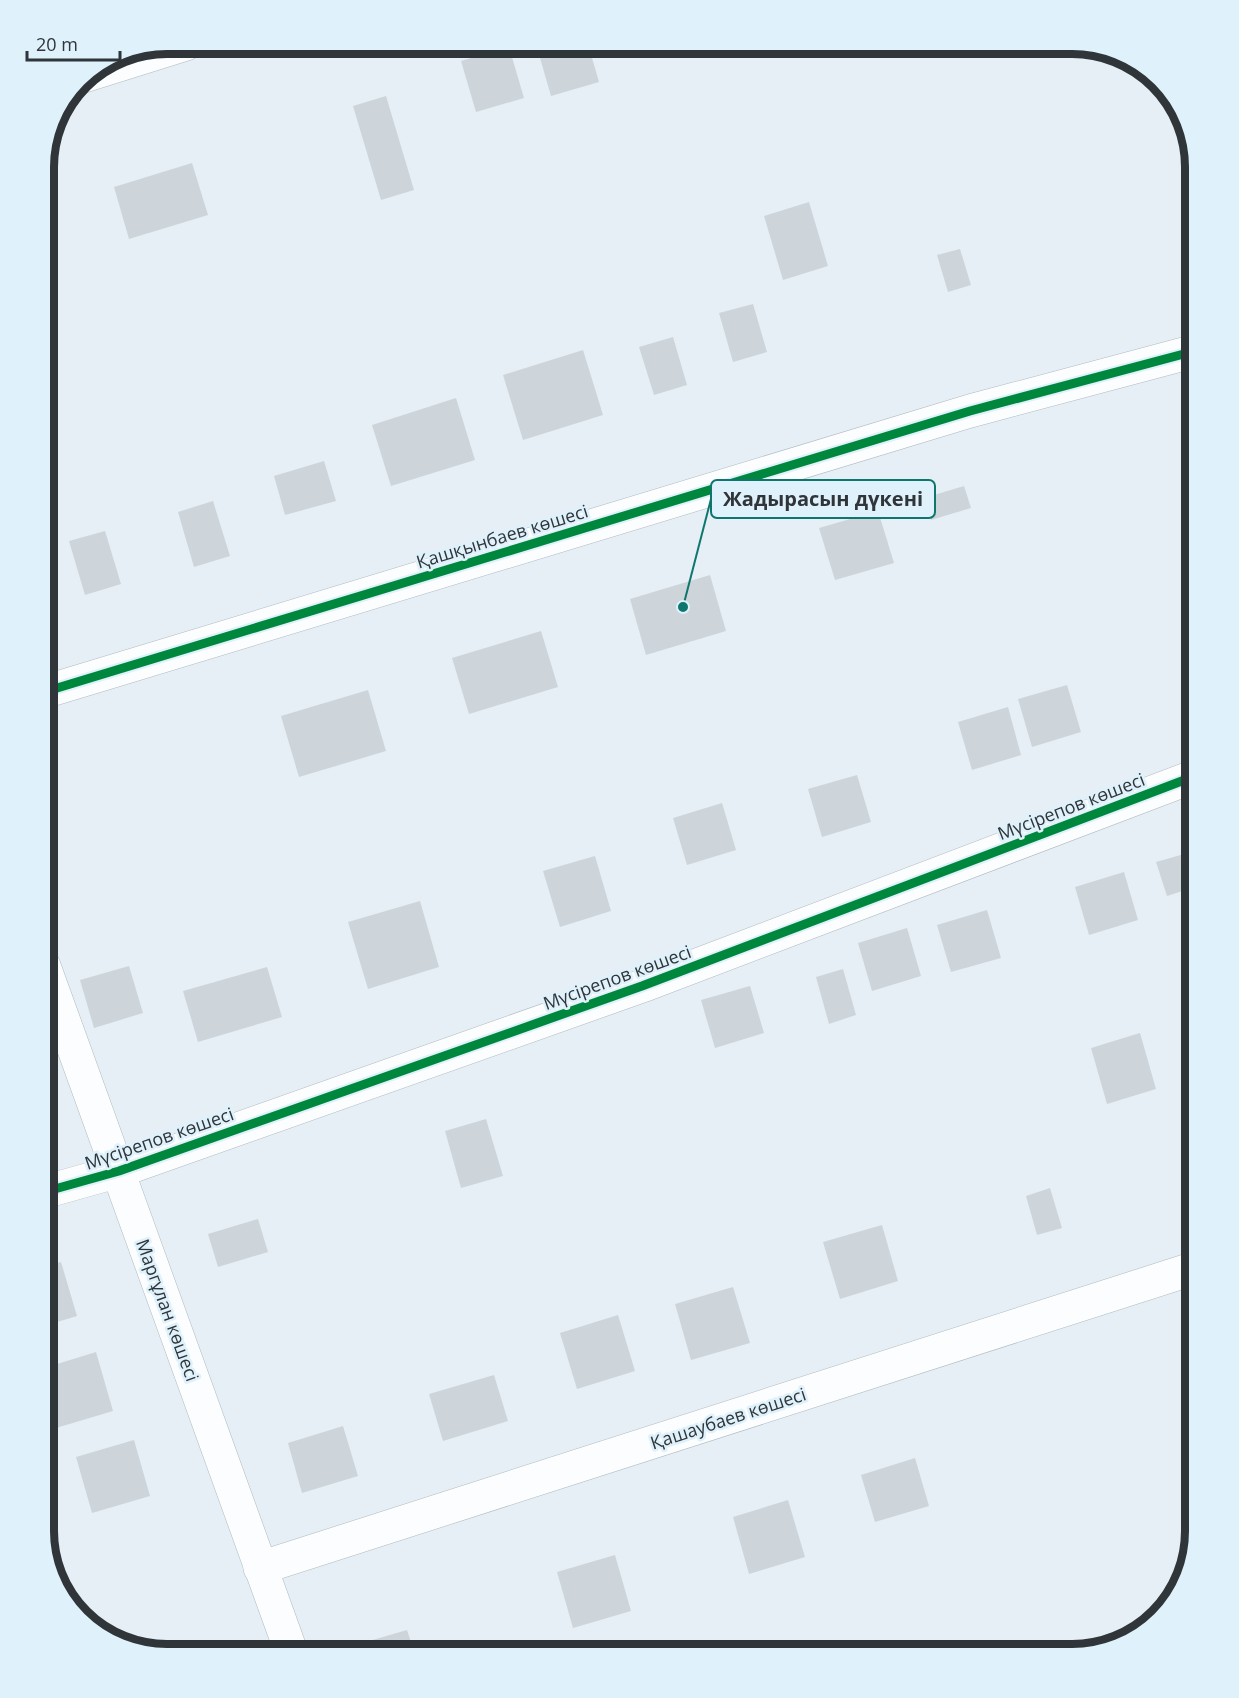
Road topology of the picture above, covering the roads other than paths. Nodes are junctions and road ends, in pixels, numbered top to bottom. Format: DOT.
graph roads {
  1 [pos="1185,354"];
  2 [pos="54,689"];
  3 [pos="1185,780"];
  4 [pos="54,993"];
  5 [pos="119,1171"];
  6 [pos="54,1189"];
  7 [pos="1185,1272"];
  8 [pos="260,1568"];
  9 [pos="288,1644"];
  1 -- 2 [label="street, Қашқынбаев көшесі"];
  3 -- 5 [label="street, Мүсірепов көшесі"];
  4 -- 5 [label="street, Маргұлан көшесі"];
  5 -- 6 [label="street, Мүсірепов көшесі"];
  5 -- 8 [label="street, Маргұлан көшесі"];
  7 -- 8 [label="street, Қашаубаев көшесі"];
  8 -- 9 [label="street, Маргұлан көшесі"];
}
